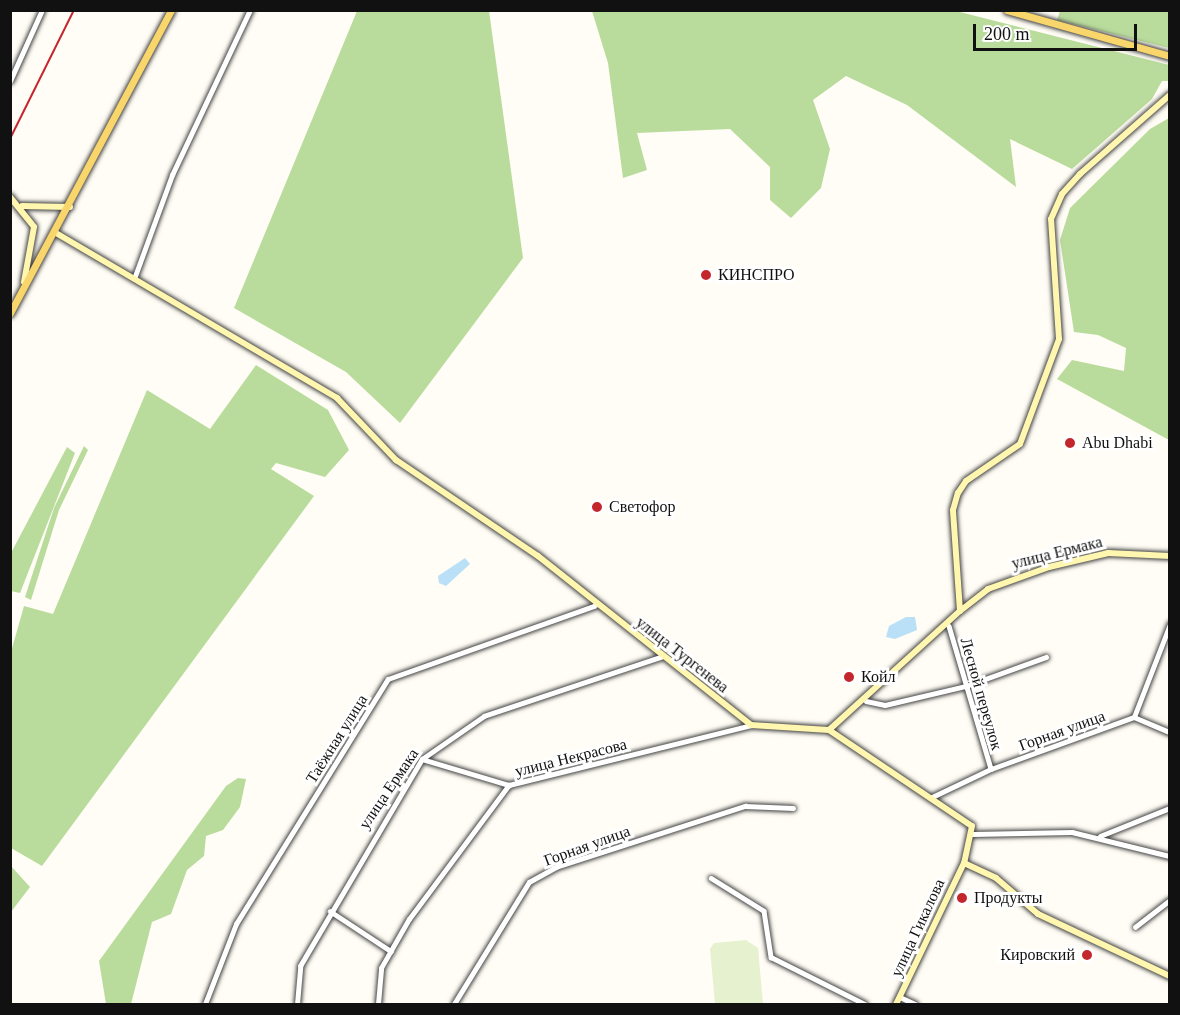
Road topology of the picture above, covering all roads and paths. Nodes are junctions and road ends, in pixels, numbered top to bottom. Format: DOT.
graph roads {
  1 [pos="42,10"];
  2 [pos="171,10"];
  3 [pos="250,10"];
  4 [pos="1007,10"];
  5 [pos="1170,56"];
  6 [pos="10,81"];
  7 [pos="1170,95"];
  8 [pos="10,197"];
  9 [pos="22,206"];
  10 [pos="70,207"];
  11 [pos="56,233"];
  12 [pos="134,279"];
  13 [pos="21,294"];
  14 [pos="10,313"];
  15 [pos="1170,556"];
  16 [pos="594,606"];
  17 [pos="960,610"];
  18 [pos="1170,624"];
  19 [pos="948,626"];
  20 [pos="663,656"];
  21 [pos="1046,657"];
  22 [pos="966,686"];
  23 [pos="866,701"];
  24 [pos="1134,717"];
  25 [pos="751,725"];
  26 [pos="829,730"];
  27 [pos="1170,732"];
  28 [pos="422,759"];
  29 [pos="991,770"];
  30 [pos="509,785"];
  31 [pos="930,798"];
  32 [pos="793,808"];
  33 [pos="1170,808"];
  34 [pos="973,834"];
  35 [pos="1100,836"];
  36 [pos="1170,856"];
  37 [pos="964,863"];
  38 [pos="711,878"];
  39 [pos="1170,900"];
  40 [pos="330,911"];
  41 [pos="1135,927"];
  42 [pos="391,951"];
  43 [pos="1170,976"];
  44 [pos="900,997"];
  45 [pos="205,1005"];
  46 [pos="297,1005"];
  47 [pos="378,1005"];
  48 [pos="454,1005"];
  49 [pos="865,1005"];
  50 [pos="896,1005"];
  51 [pos="915,1005"];
  1 -- 6 [label="street"];
  2 -- 10 [label="main road"];
  3 -- 12 [label="street"];
  4 -- 5 [label="main road"];
  7 -- 17 [label="street"];
  8 -- 9 [label="street"];
  9 -- 10 [label="street"];
  9 -- 13 [label="street"];
  10 -- 11 [label="main road"];
  11 -- 12 [label="street, улица Тургенева"];
  11 -- 13 [label="main road"];
  12 -- 16 [label="street, улица Тургенева"];
  13 -- 14 [label="main road"];
  15 -- 17 [label="street, улица Ермака"];
  16 -- 20 [label="street, улица Тургенева"];
  16 -- 45 [label="street, Таёжная улица"];
  17 -- 19 [label="street, улица Ермака"];
  18 -- 24 [label="street"];
  19 -- 22 [label="street, Лесной переулок"];
  19 -- 23 [label="street, улица Ермака"];
  20 -- 25 [label="street, улица Тургенева"];
  20 -- 28 [label="street, улица Ермака"];
  21 -- 22 [label="street"];
  22 -- 23 [label="street"];
  22 -- 29 [label="street, Лесной переулок"];
  23 -- 26 [label="street, улица Ермака"];
  24 -- 27 [label="street"];
  24 -- 29 [label="street, Горная улица"];
  25 -- 26 [label="street"];
  25 -- 30 [label="street, улица Некрасова"];
  26 -- 31 [label="street"];
  28 -- 30 [label="street"];
  28 -- 40 [label="street, улица Ермака"];
  29 -- 31 [label="street, Горная улица"];
  30 -- 42 [label="street, улица Некрасова"];
  31 -- 34 [label="street"];
  32 -- 48 [label="street, Горная улица"];
  33 -- 35 [label="street"];
  34 -- 35 [label="street"];
  34 -- 37 [label="street, улица Гикалова"];
  35 -- 36 [label="street"];
  37 -- 43 [label="street"];
  37 -- 44 [label="street, улица Гикалова"];
  38 -- 49 [label="street"];
  39 -- 41 [label="street"];
  40 -- 42 [label="street"];
  40 -- 46 [label="street, улица Ермака"];
  42 -- 47 [label="street, улица Некрасова"];
  44 -- 50 [label="street, улица Гикалова"];
  44 -- 51 [label="street"];
}
